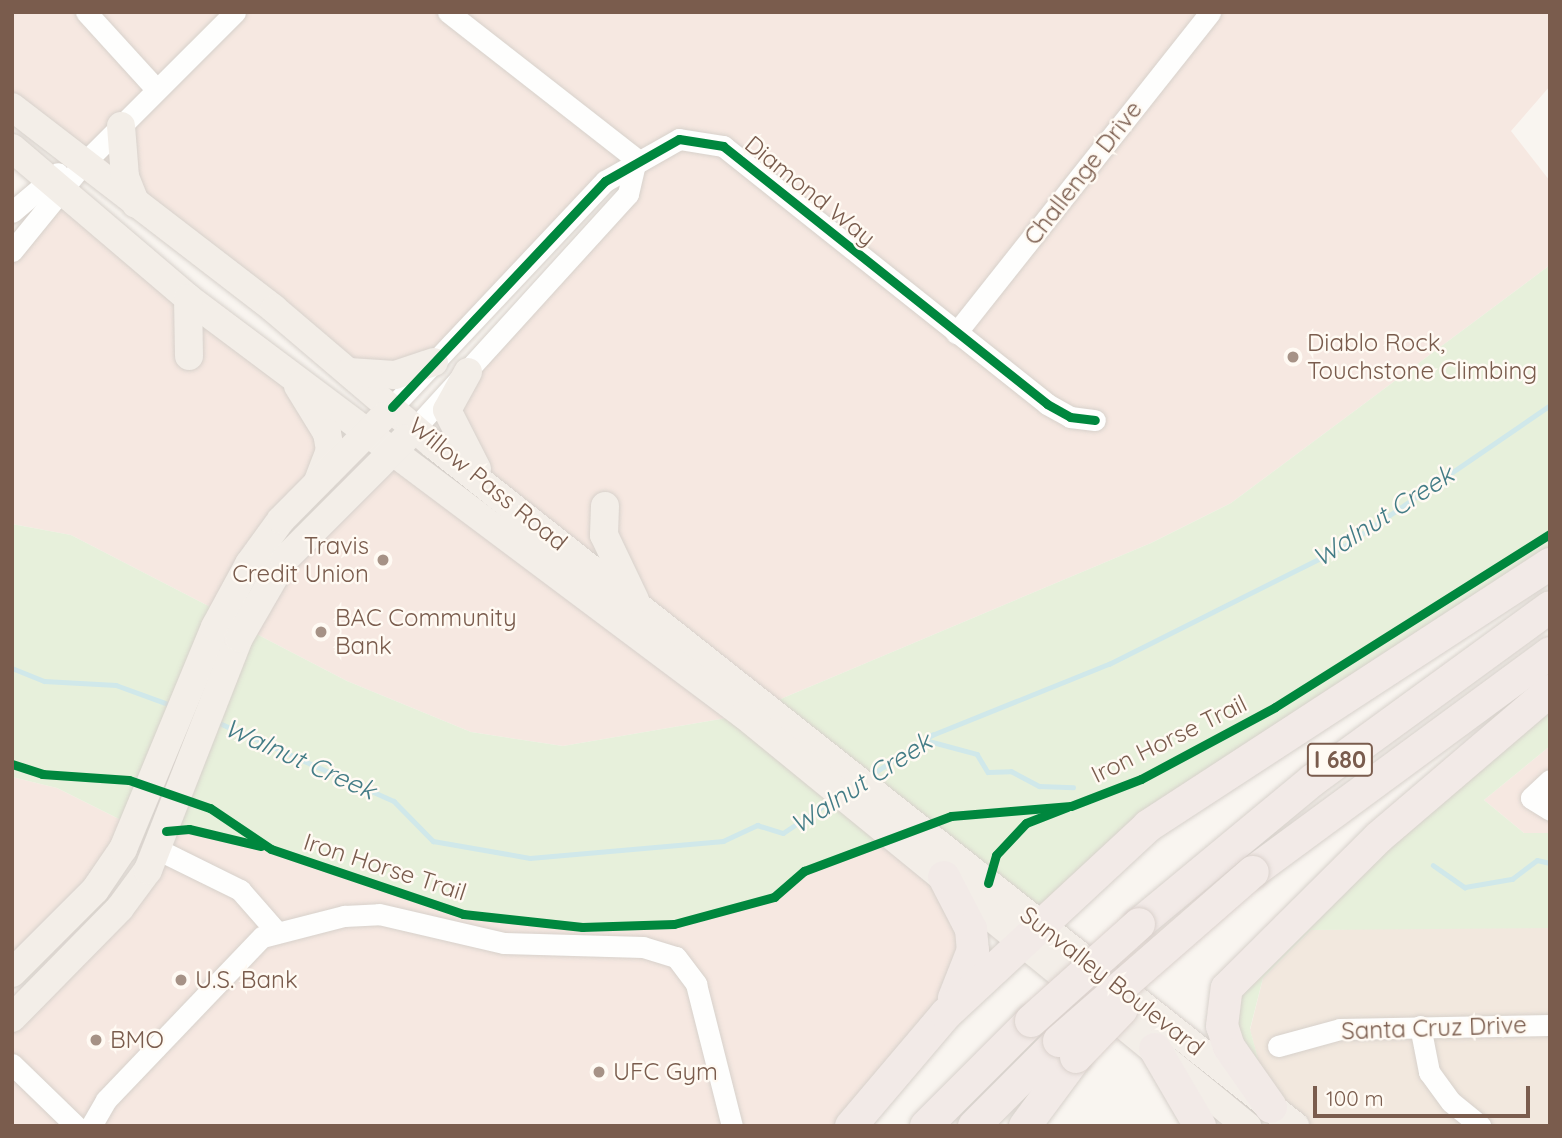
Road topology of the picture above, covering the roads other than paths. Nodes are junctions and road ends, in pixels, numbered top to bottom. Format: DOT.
graph roads {
  1 [pos="86,12"];
  2 [pos="234,12"];
  3 [pos="448,12"];
  4 [pos="1209,12"];
  5 [pos="158,90"];
  6 [pos="12,107"];
  7 [pos="121,126"];
  8 [pos="12,148"];
  9 [pos="636,159"];
  10 [pos="83,164"];
  11 [pos="56,185"];
  12 [pos="136,204"];
  13 [pos="12,212"];
  14 [pos="12,251"];
  15 [pos="188,298"];
  16 [pos="956,333"];
  17 [pos="189,356"];
  18 [pos="434,362"];
  19 [pos="289,372"];
  20 [pos="349,372"];
  21 [pos="468,372"];
  22 [pos="392,407"];
  23 [pos="1094,420"];
  24 [pos="416,427"];
  25 [pos="370,432"];
  26 [pos="393,451"];
  27 [pos="316,485"];
  28 [pos="488,485"];
  29 [pos="295,505"];
  30 [pos="605,506"];
  31 [pos="1550,564"];
  32 [pos="278,571"];
  33 [pos="638,605"];
  34 [pos="1550,607"];
  35 [pos="227,633"];
  36 [pos="1550,653"];
  37 [pos="1550,691"];
  38 [pos="754,711"];
  39 [pos="1550,780"];
  40 [pos="161,806"];
  41 [pos="1550,810"];
  42 [pos="918,841"];
  43 [pos="157,849"];
  44 [pos="944,877"];
  45 [pos="276,931"];
  46 [pos="1031,932"];
  47 [pos="12,973"];
  48 [pos="946,1014"];
  49 [pos="12,1018"];
  50 [pos="1550,1025"];
  51 [pos="1420,1026"];
  52 [pos="1278,1046"];
  53 [pos="1067,1049"];
  54 [pos="1155,1049"];
  55 [pos="12,1064"];
  56 [pos="1271,1119"];
  57 [pos="76,1126"];
  58 [pos="91,1126"];
  59 [pos="732,1126"];
  60 [pos="851,1126"];
  61 [pos="926,1126"];
  62 [pos="974,1126"];
  63 [pos="1025,1126"];
  64 [pos="1200,1126"];
  65 [pos="1481,1126"];
  1 -- 5 [label="street"];
  2 -- 5 [label="street"];
  3 -- 9 [label="street"];
  4 -- 16 [label="street, Challenge Drive"];
  5 -- 7 [label="street"];
  6 -- 10 [label="main road, Willow Pass Road"];
  7 -- 10 [label="street"];
  7 -- 12 [label="main road"];
  8 -- 11 [label="main road, Willow Pass Road"];
  9 -- 16 [label="street, Diamond Way"];
  9 -- 18 [label="street, Diamond Way"];
  9 -- 21 [label="street"];
  10 -- 11 [label="street"];
  10 -- 12 [label="main road, Willow Pass Road"];
  11 -- 13 [label="street"];
  11 -- 14 [label="street"];
  11 -- 15 [label="main road, Willow Pass Road"];
  12 -- 20 [label="main road, Willow Pass Road"];
  15 -- 17 [label="main road"];
  15 -- 19 [label="main road, Willow Pass Road"];
  16 -- 23 [label="street, Diamond Way"];
  18 -- 20 [label="main road"];
  18 -- 22 [label="street, Diamond Way"];
  19 -- 25 [label="main road, Willow Pass Road"];
  19 -- 27 [label="main road"];
  20 -- 22 [label="main road, Willow Pass Road"];
  21 -- 24 [label="street"];
  21 -- 28 [label="main road"];
  22 -- 24 [label="main road, Willow Pass Road"];
  22 -- 25 [label="main road"];
  24 -- 26 [label="main road"];
  24 -- 28 [label="main road, Willow Pass Road"];
  25 -- 26 [label="main road, Willow Pass Road"];
  25 -- 27 [label="main road"];
  26 -- 32 [label="main road"];
  26 -- 38 [label="main road, Willow Pass Road"];
  27 -- 29 [label="main road"];
  28 -- 33 [label="main road, Willow Pass Road"];
  29 -- 32 [label="street"];
  29 -- 35 [label="main road"];
  30 -- 33 [label="main road"];
  31 -- 46 [label="highway"];
  32 -- 35 [label="main road"];
  33 -- 38 [label="main road, Willow Pass Road"];
  34 -- 61 [label="highway, I 680, bridge"];
  35 -- 40 [label="main road"];
  36 -- 53 [label="highway, I 680, bridge"];
  37 -- 56 [label="highway"];
  38 -- 42 [label="main road, Willow Pass Road"];
  39 -- 41 [label="street"];
  40 -- 43 [label="main road"];
  40 -- 47 [label="main road"];
  42 -- 44 [label="main road, Sunvalley Boulevard"];
  42 -- 46 [label="main road, Sunvalley Boulevard"];
  43 -- 45 [label="street"];
  43 -- 49 [label="main road"];
  44 -- 46 [label="main road, Sunvalley Boulevard"];
  44 -- 48 [label="highway"];
  45 -- 58 [label="street"];
  45 -- 59 [label="street"];
  46 -- 48 [label="highway"];
  46 -- 54 [label="main road, Sunvalley Boulevard"];
  46 -- 56 [label="main road, Sunvalley Boulevard"];
  48 -- 60 [label="highway"];
  50 -- 51 [label="street, Santa Cruz Drive"];
  51 -- 52 [label="street, Santa Cruz Drive"];
  51 -- 65 [label="street"];
  53 -- 62 [label="highway, I 680"];
  53 -- 63 [label="highway"];
  54 -- 56 [label="main road, Sunvalley Boulevard"];
  54 -- 64 [label="highway"];
  55 -- 57 [label="street"];
}
